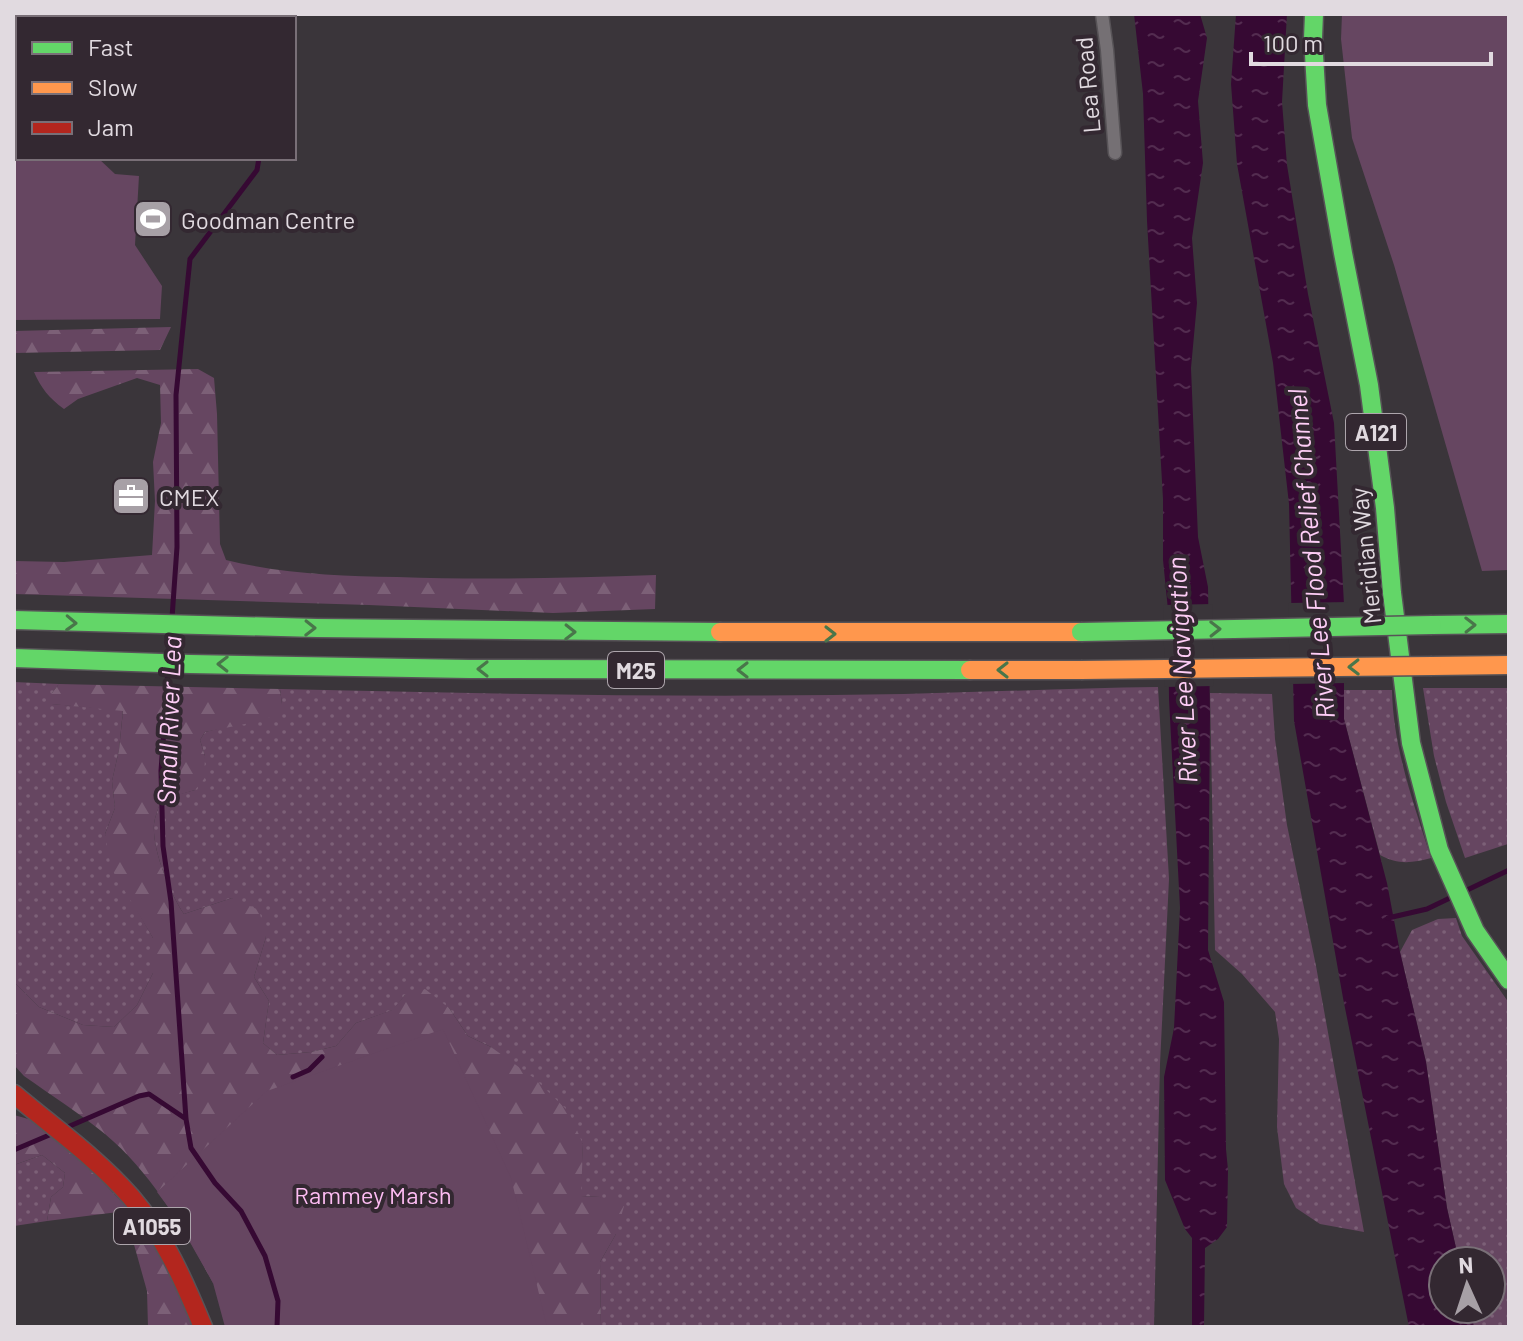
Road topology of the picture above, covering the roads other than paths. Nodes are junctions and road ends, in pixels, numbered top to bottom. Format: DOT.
graph roads {
  1 [pos="1102,14"];
  2 [pos="1314,14"];
  3 [pos="1115,153"];
  4 [pos="14,620"];
  5 [pos="1509,624"];
  6 [pos="14,658"];
  7 [pos="1509,665"];
  8 [pos="1509,980"];
  9 [pos="14,1095"];
  10 [pos="203,1327"];
  1 -- 3 [label="street, Lea Road"];
  2 -- 8 [label="main road, Meridian Way / A121"];
  4 -- 5 [label="main road, M25, one-way, bridge"];
  7 -- 6 [label="main road, M25, one-way, bridge"];
  9 -- 10 [label="main road, A1055"];
}
